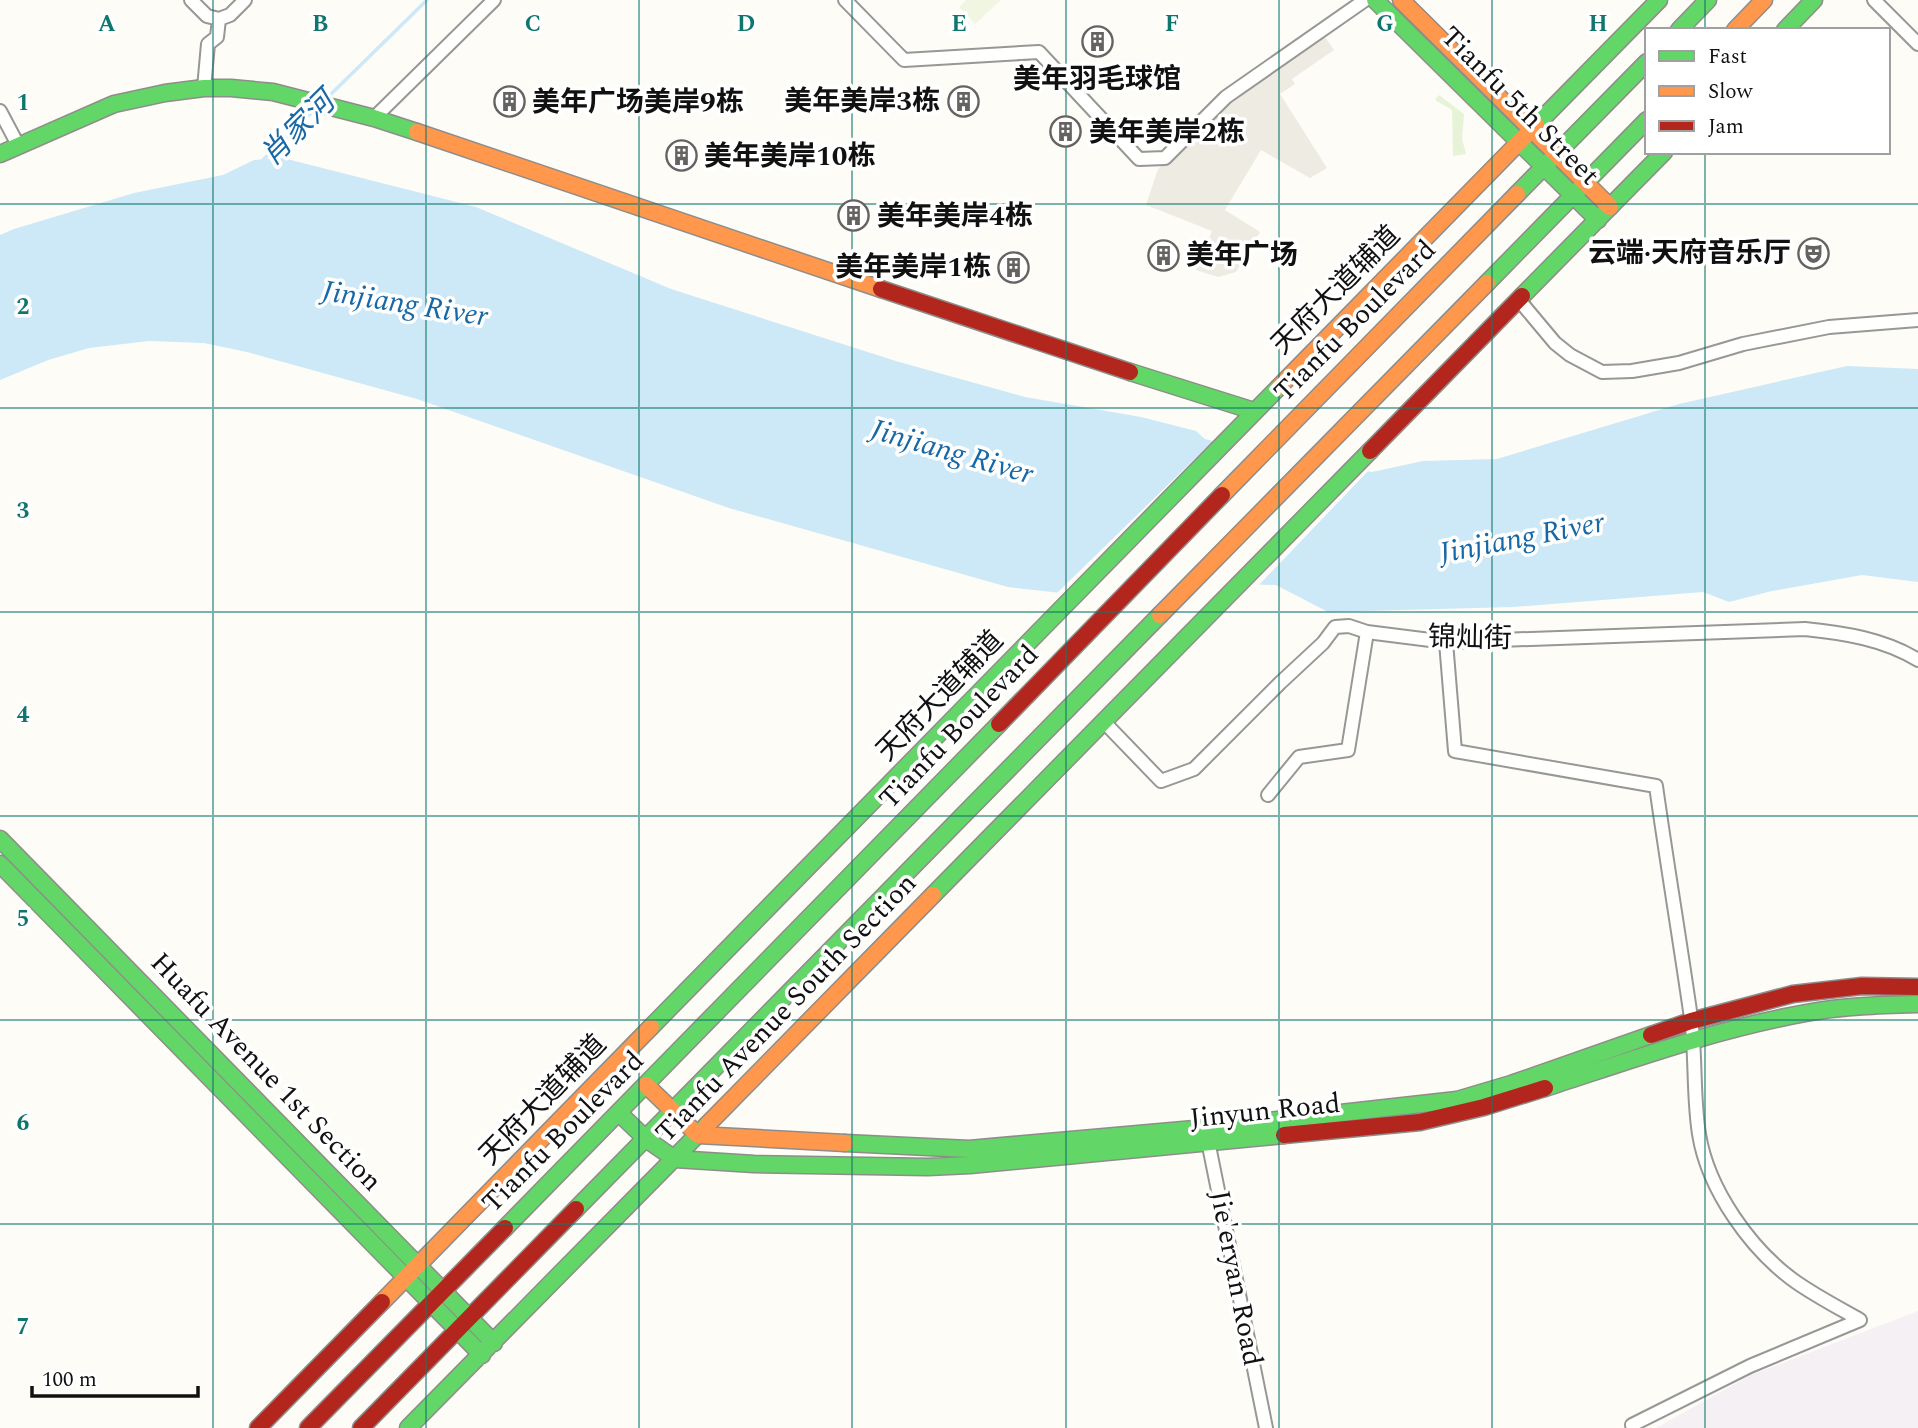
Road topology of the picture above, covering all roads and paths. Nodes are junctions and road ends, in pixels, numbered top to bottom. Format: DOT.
graph roads {
  1 [pos="191,0"];
  2 [pos="245,0"];
  3 [pos="494,0"];
  4 [pos="845,0"];
  5 [pos="1365,0"];
  6 [pos="1375,0"];
  7 [pos="1401,0"];
  8 [pos="1659,0"];
  9 [pos="1708,0"];
  10 [pos="1764,0"];
  11 [pos="1814,0"];
  12 [pos="1874,0"];
  13 [pos="219,19"];
  14 [pos="1681,28"];
  15 [pos="1737,28"];
  16 [pos="1787,28"];
  17 [pos="1918,44"];
  18 [pos="1645,64"];
  19 [pos="204,88"];
  20 [pos="0,111"];
  21 [pos="374,118"];
  22 [pos="1645,122"];
  23 [pos="1532,129"];
  24 [pos="1520,142"];
  25 [pos="18,145"];
  26 [pos="0,154"];
  27 [pos="1557,154"];
  28 [pos="1662,154"];
  29 [pos="1544,167"];
  30 [pos="1585,182"];
  31 [pos="1573,195"];
  32 [pos="1611,207"];
  33 [pos="1598,219"];
  34 [pos="1519,300"];
  35 [pos="1918,320"];
  36 [pos="1254,411"];
  37 [pos="1367,632"];
  38 [pos="1446,642"];
  39 [pos="1918,660"];
  40 [pos="1104,722"];
  41 [pos="1268,795"];
  42 [pos="0,839"];
  43 [pos="0,864"];
  44 [pos="1918,988"];
  45 [pos="1918,1004"];
  46 [pos="1691,1021"];
  47 [pos="1692,1040"];
  48 [pos="646,1085"];
  49 [pos="673,1111"];
  50 [pos="619,1112"];
  51 [pos="698,1135"];
  52 [pos="1207,1136"];
  53 [pos="646,1139"];
  54 [pos="675,1159"];
  55 [pos="418,1265"];
  56 [pos="406,1278"];
  57 [pos="443,1291"];
  58 [pos="431,1303"];
  59 [pos="470,1318"];
  60 [pos="458,1330"];
  61 [pos="494,1343"];
  62 [pos="482,1355"];
  63 [pos="258,1428"];
  64 [pos="308,1428"];
  65 [pos="362,1428"];
  66 [pos="408,1428"];
  67 [pos="1266,1428"];
  68 [pos="1633,1428"];
  1 -- 13 [label="street"];
  2 -- 13 [label="street"];
  3 -- 21 [label="street"];
  4 -- 5 [label="street"];
  6 -- 24 [label="street, Tianfu 5th Street"];
  7 -- 23 [label="street, Tianfu 5th Street"];
  8 -- 23 [label="street, 天府大道辅道"];
  9 -- 14 [label="street"];
  10 -- 15 [label="street"];
  11 -- 16 [label="street"];
  12 -- 17 [label="street"];
  13 -- 19 [label="street"];
  18 -- 27 [label="street, Tianfu Boulevard"];
  19 -- 21 [label="street"];
  19 -- 25 [label="street"];
  20 -- 25 [label="street"];
  21 -- 36 [label="street"];
  22 -- 30 [label="street"];
  23 -- 24 [label="street, 天府大道辅道"];
  23 -- 27 [label="street, Tianfu 5th Street"];
  24 -- 29 [label="street, Tianfu 5th Street"];
  24 -- 36 [label="street, 天府大道辅道"];
  25 -- 26 [label="street"];
  27 -- 29 [label="street, Tianfu Boulevard"];
  27 -- 30 [label="street, Tianfu 5th Street"];
  28 -- 32 [label="street"];
  29 -- 31 [label="street, Tianfu 5th Street"];
  29 -- 48 [label="street, Tianfu Boulevard"];
  30 -- 31 [label="street"];
  30 -- 32 [label="street, Tianfu 5th Street"];
  31 -- 33 [label="street, Tianfu 5th Street"];
  31 -- 49 [label="street"];
  32 -- 33 [label="street"];
  33 -- 34 [label="street"];
  34 -- 35 [label="street"];
  34 -- 40 [label="street, Tianfu Avenue South Section"];
  36 -- 55 [label="street, 天府大道辅道"];
  37 -- 38 [label="street, 锦灿街"];
  37 -- 40 [label="street, 锦灿街"];
  37 -- 41 [label="street"];
  38 -- 39 [label="street, 锦灿街"];
  38 -- 46 [label="street"];
  40 -- 51 [label="street, Tianfu Avenue South Section"];
  42 -- 55 [label="street, Huafu Avenue 1st Section"];
  43 -- 56 [label="street"];
  44 -- 46 [label="street, Jinyun Road"];
  45 -- 47 [label="street, Jinyun Road"];
  46 -- 47 [label="street"];
  46 -- 52 [label="street, Jinyun Road"];
  47 -- 52 [label="street, Jinyun Road"];
  47 -- 68 [label="street"];
  48 -- 49 [label="street"];
  48 -- 50 [label="street, Tianfu Boulevard"];
  49 -- 51 [label="street"];
  49 -- 53 [label="street"];
  50 -- 53 [label="street"];
  50 -- 57 [label="street, Tianfu Boulevard"];
  51 -- 52 [label="street, Jinyun Road"];
  51 -- 54 [label="street, Tianfu Avenue South Section"];
  52 -- 54 [label="street, Jinyun Road"];
  52 -- 67 [label="street, Jie'eryan Road"];
  53 -- 54 [label="street"];
  53 -- 59 [label="street"];
  54 -- 61 [label="street, Tianfu Avenue South Section"];
  55 -- 56 [label="street, 天府大道辅道"];
  55 -- 57 [label="street, Huafu Avenue 1st Section"];
  56 -- 58 [label="street"];
  56 -- 63 [label="street, 天府大道辅道"];
  57 -- 58 [label="street, Tianfu Boulevard"];
  57 -- 59 [label="street, Huafu Avenue 1st Section"];
  58 -- 60 [label="street"];
  58 -- 64 [label="street, Tianfu Boulevard"];
  59 -- 60 [label="street"];
  59 -- 61 [label="street, Huafu Avenue 1st Section"];
  60 -- 62 [label="street"];
  60 -- 65 [label="street"];
  61 -- 62 [label="street, Tianfu Avenue South Section"];
  62 -- 66 [label="street, Tianfu Avenue South Section"];
}
